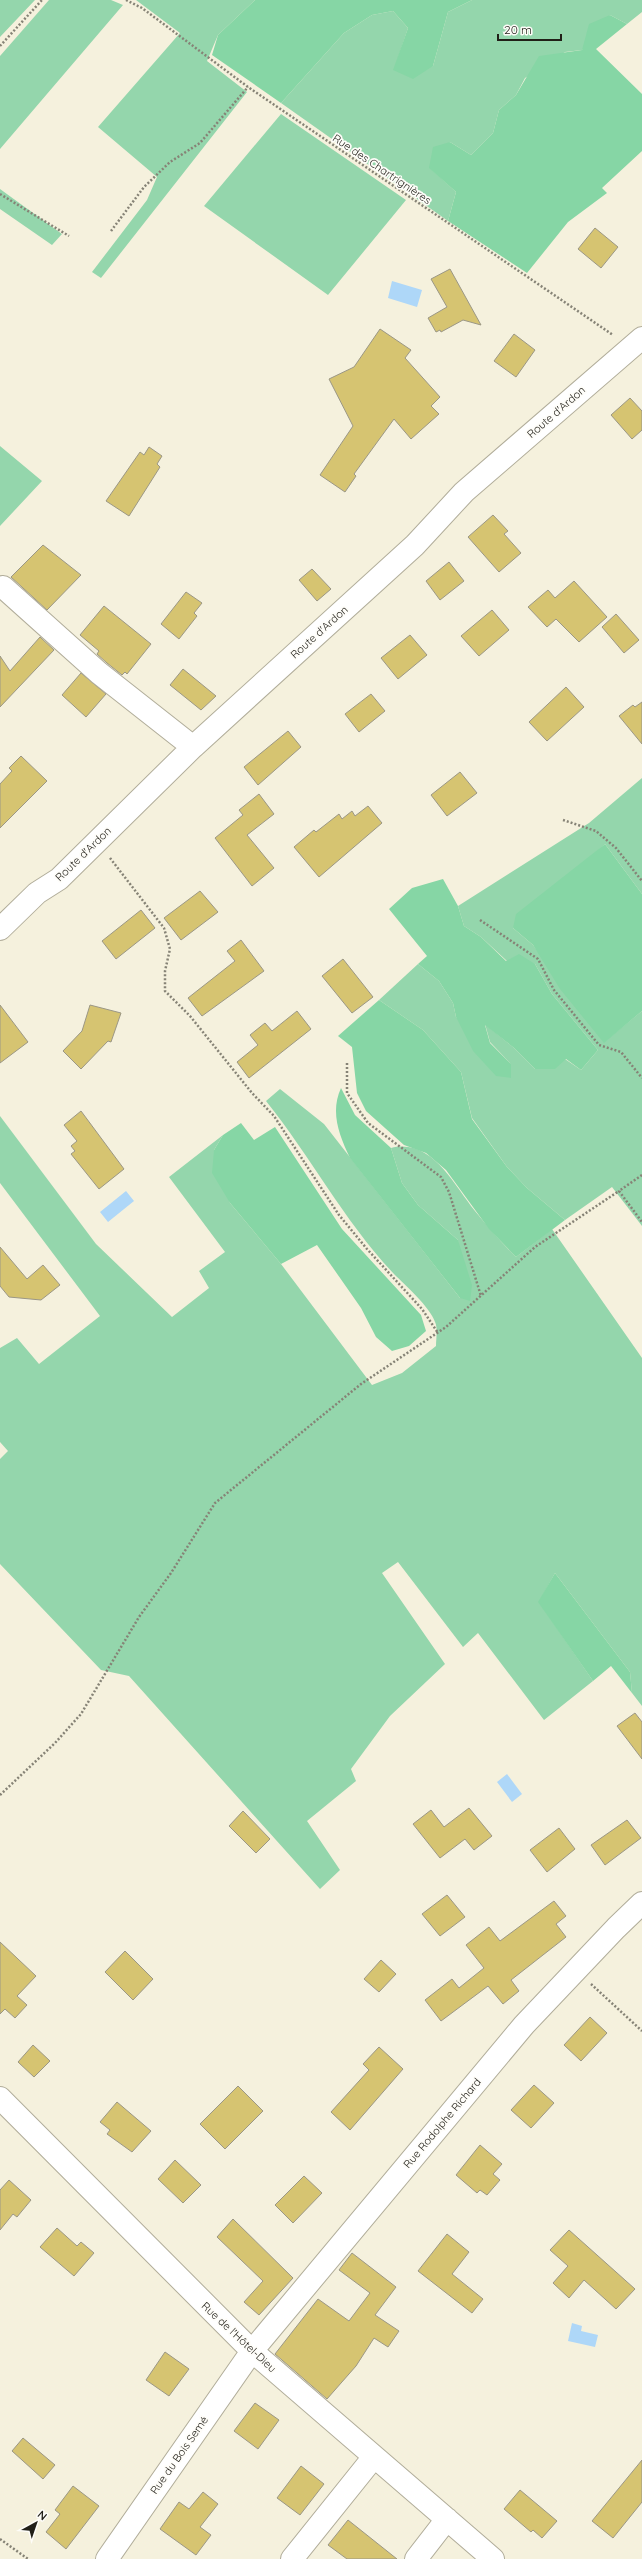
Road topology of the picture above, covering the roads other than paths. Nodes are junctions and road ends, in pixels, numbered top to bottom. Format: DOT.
graph roads {
  1 [pos="637,343"];
  2 [pos="3,587"];
  3 [pos="193,748"];
  4 [pos="0,930"];
  5 [pos="642,1904"];
  6 [pos="0,2098"];
  7 [pos="252,2351"];
  8 [pos="373,2458"];
  9 [pos="447,2519"];
  10 [pos="107,2559"];
  11 [pos="292,2559"];
  12 [pos="416,2559"];
  13 [pos="493,2559"];
  1 -- 3 [label="street, Route d'Ardon"];
  2 -- 3 [label="street"];
  3 -- 4 [label="street, Route d'Ardon"];
  5 -- 7 [label="street, Rue Rodolphe Richard"];
  6 -- 7 [label="street, Rue de l'Hôtel-Dieu"];
  7 -- 8 [label="street, Rue de l'Hôtel-Dieu"];
  7 -- 10 [label="street, Rue du Bois Semé"];
  8 -- 9 [label="street, Rue de l'Hôtel-Dieu"];
  8 -- 11 [label="street"];
  9 -- 12 [label="street"];
  9 -- 13 [label="street, Rue de l'Hôtel-Dieu"];
}
